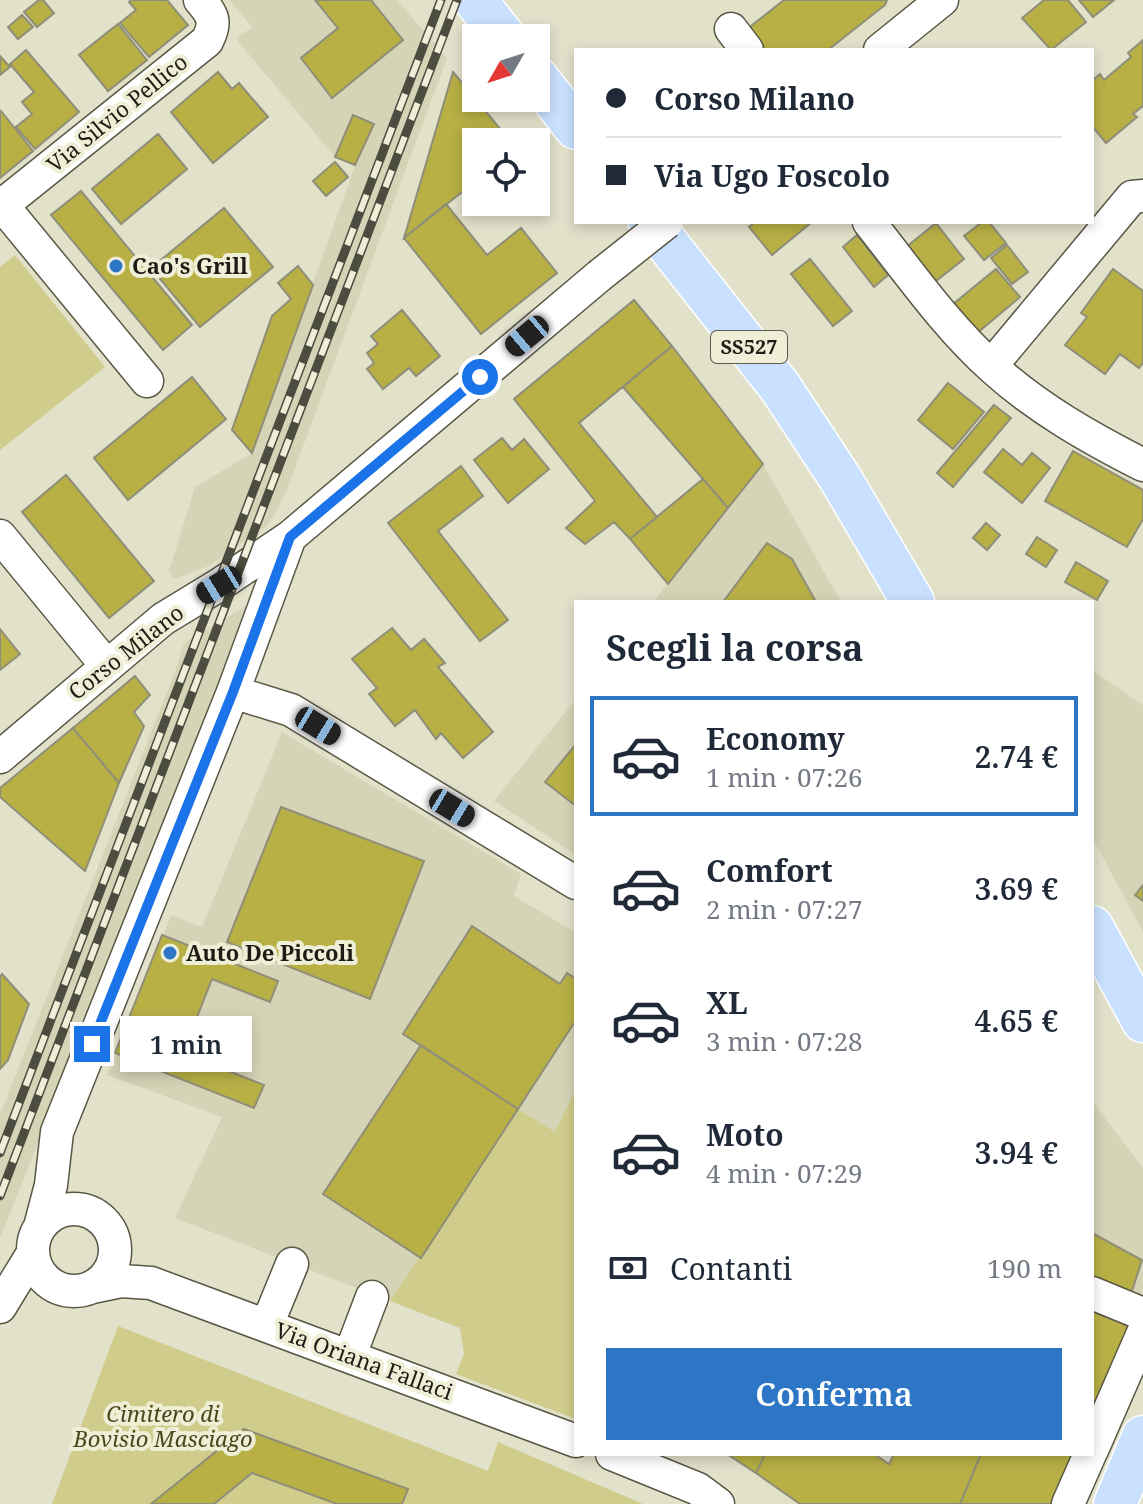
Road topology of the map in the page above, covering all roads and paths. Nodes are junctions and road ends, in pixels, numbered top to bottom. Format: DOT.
graph roads {
  1 [pos="475,0"];
  2 [pos="936,2"];
  3 [pos="203,4"];
  4 [pos="494,24"];
  5 [pos="882,48"];
  6 [pos="550,95"];
  7 [pos="574,125"];
  8 [pos="1143,196"];
  9 [pos="1,206"];
  10 [pos="652,224"];
  11 [pos="664,224"];
  12 [pos="871,224"];
  13 [pos="991,366"];
  14 [pos="147,381"];
  15 [pos="1143,465"];
  16 [pos="0,536"];
  17 [pos="290,537"];
  18 [pos="912,600"];
  19 [pos="106,665"];
  20 [pos="233,692"];
  21 [pos="0,757"];
  22 [pos="574,882"];
  23 [pos="1094,931"];
  24 [pos="1143,1021"];
  25 [pos="56,1150"];
  26 [pos="88,1212"];
  27 [pos="36,1240"];
  28 [pos="114,1242"];
  29 [pos="292,1264"];
  30 [pos="151,1283"];
  31 [pos="53,1286"];
  32 [pos="92,1287"];
  33 [pos="1094,1294"];
  34 [pos="372,1297"];
  35 [pos="1,1305"];
  36 [pos="1143,1314"];
  37 [pos="267,1325"];
  38 [pos="1143,1333"];
  39 [pos="350,1355"];
  40 [pos="1143,1437"];
  41 [pos="574,1440"];
  42 [pos="1094,1445"];
  43 [pos="617,1456"];
  44 [pos="1089,1456"];
  45 [pos="718,1504"];
  46 [pos="1068,1504"];
  47 [pos="1115,1504"];
  1 -- 4 [label="main road"];
  2 -- 5 [label="street"];
  3 -- 9 [label="street, Via Silvio Pellico"];
  6 -- 7 [label="main road"];
  8 -- 13 [label="street"];
  9 -- 14 [label="street"];
  10 -- 18 [label="main road, SS527"];
  11 -- 17 [label="street, Corso Milano, bridge"];
  12 -- 13 [label="street"];
  13 -- 15 [label="street"];
  16 -- 19 [label="street"];
  17 -- 19 [label="street, Corso Milano"];
  17 -- 20 [label="street"];
  19 -- 21 [label="street, Corso Milano"];
  20 -- 22 [label="street"];
  20 -- 25 [label="street"];
  23 -- 24 [label="main road"];
  25 -- 26 [label="street"];
  25 -- 27 [label="street"];
  26 -- 27 [label="street"];
  26 -- 28 [label="street"];
  27 -- 31 [label="street"];
  27 -- 35 [label="street"];
  28 -- 30 [label="street, Via Oriana Fallaci"];
  28 -- 32 [label="street"];
  29 -- 37 [label="street"];
  30 -- 32 [label="street, Via Oriana Fallaci"];
  30 -- 37 [label="street, Via Oriana Fallaci"];
  31 -- 32 [label="street"];
  31 -- 35 [label="street"];
  33 -- 36 [label="street"];
  34 -- 39 [label="street"];
  37 -- 39 [label="street, Via Oriana Fallaci"];
  38 -- 42 [label="street"];
  39 -- 41 [label="street, Via Oriana Fallaci"];
  40 -- 47 [label="main road"];
  43 -- 45 [label="street"];
  44 -- 46 [label="street"];
}
